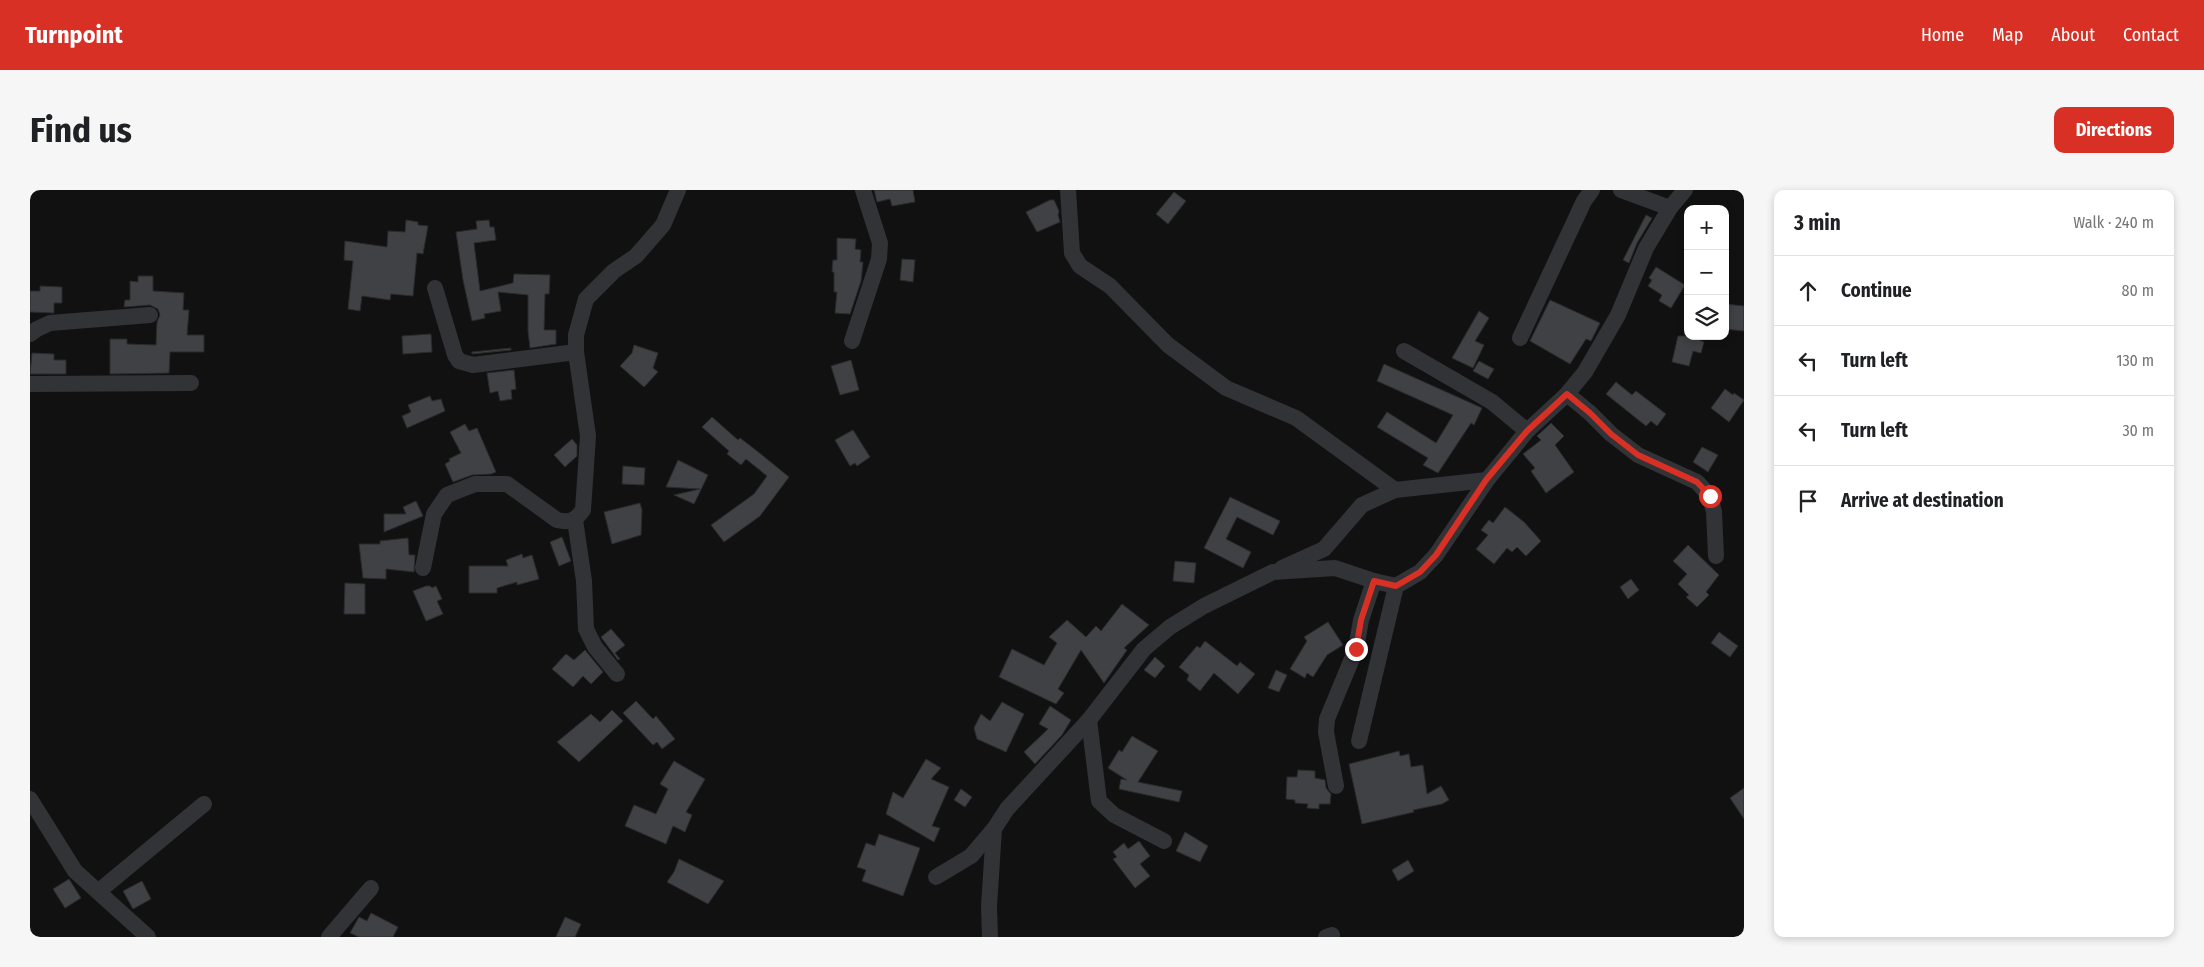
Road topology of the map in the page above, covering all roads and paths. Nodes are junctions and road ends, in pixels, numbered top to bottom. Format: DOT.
graph roads {
  1 [pos="678,190"];
  2 [pos="863,190"];
  3 [pos="1068,190"];
  4 [pos="1592,190"];
  5 [pos="1621,190"];
  6 [pos="1685,190"];
  7 [pos="1670,208"];
  8 [pos="435,288"];
  9 [pos="150,315"];
  10 [pos="30,334"];
  11 [pos="1520,338"];
  12 [pos="852,341"];
  13 [pos="1404,351"];
  14 [pos="576,352"];
  15 [pos="30,384"];
  16 [pos="191,384"];
  17 [pos="1567,394"];
  18 [pos="1527,431"];
  19 [pos="1486,480"];
  20 [pos="1395,490"];
  21 [pos="575,520"];
  22 [pos="1716,556"];
  23 [pos="423,568"];
  24 [pos="1273,572"];
  25 [pos="1374,581"];
  26 [pos="1396,586"];
  27 [pos="616,674"];
  28 [pos="1090,720"];
  29 [pos="1359,741"];
  30 [pos="1336,786"];
  31 [pos="30,799"];
  32 [pos="204,804"];
  33 [pos="994,829"];
  34 [pos="1164,841"];
  35 [pos="936,877"];
  36 [pos="371,888"];
  37 [pos="99,891"];
  38 [pos="148,937"];
  39 [pos="329,937"];
  40 [pos="990,937"];
  1 -- 14 [label="street"];
  2 -- 12 [label="street"];
  3 -- 20 [label="street"];
  4 -- 11 [label="street"];
  5 -- 7 [label="street"];
  6 -- 7 [label="street"];
  7 -- 17 [label="street"];
  8 -- 14 [label="street"];
  9 -- 10 [label="street"];
  13 -- 18 [label="street"];
  14 -- 21 [label="street"];
  15 -- 16 [label="street"];
  17 -- 18 [label="street"];
  17 -- 22 [label="street"];
  18 -- 19 [label="street"];
  19 -- 20 [label="street"];
  19 -- 26 [label="street"];
  20 -- 24 [label="street"];
  21 -- 23 [label="street"];
  21 -- 27 [label="street"];
  24 -- 25 [label="street"];
  24 -- 28 [label="street"];
  25 -- 26 [label="street"];
  25 -- 30 [label="street"];
  26 -- 29 [label="street"];
  28 -- 33 [label="street"];
  28 -- 34 [label="street"];
  31 -- 37 [label="street"];
  32 -- 37 [label="street"];
  33 -- 35 [label="street"];
  33 -- 40 [label="street"];
  36 -- 39 [label="street"];
  37 -- 38 [label="street"];
}
